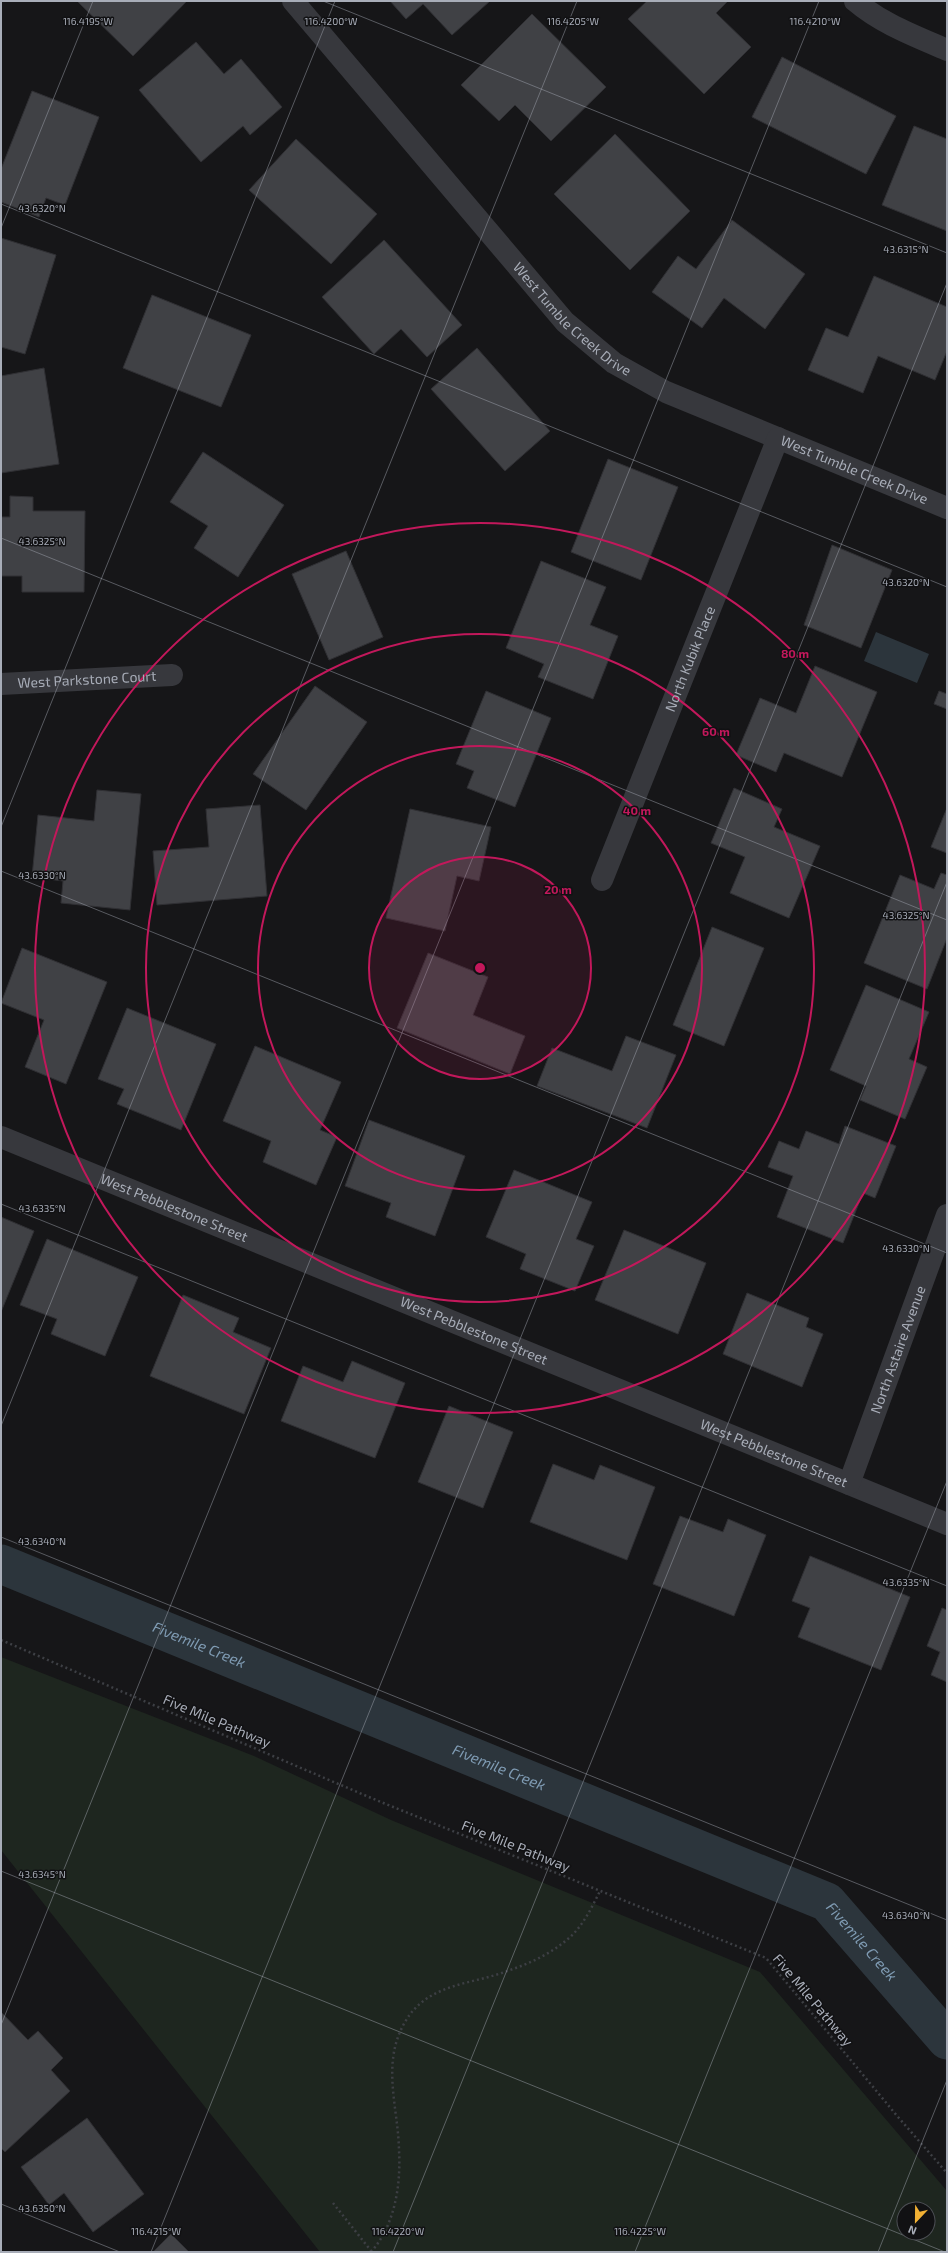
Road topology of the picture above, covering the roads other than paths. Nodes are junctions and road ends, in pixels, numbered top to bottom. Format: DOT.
graph roads {
  1 [pos="292,1"];
  2 [pos="855,1"];
  3 [pos="947,50"];
  4 [pos="778,438"];
  5 [pos="947,508"];
  6 [pos="172,675"];
  7 [pos="1,684"];
  8 [pos="602,880"];
  9 [pos="1,1137"];
  10 [pos="947,1215"];
  11 [pos="849,1484"];
  12 [pos="947,1524"];
  1 -- 4 [label="street, West Tumble Creek Drive"];
  2 -- 3 [label="street"];
  4 -- 5 [label="street, West Tumble Creek Drive"];
  4 -- 8 [label="street, North Kubik Place"];
  6 -- 7 [label="street, West Parkstone Court"];
  9 -- 11 [label="street, West Pebblestone Street"];
  10 -- 11 [label="street, North Astaire Avenue"];
  11 -- 12 [label="street, West Pebblestone Street"];
}
